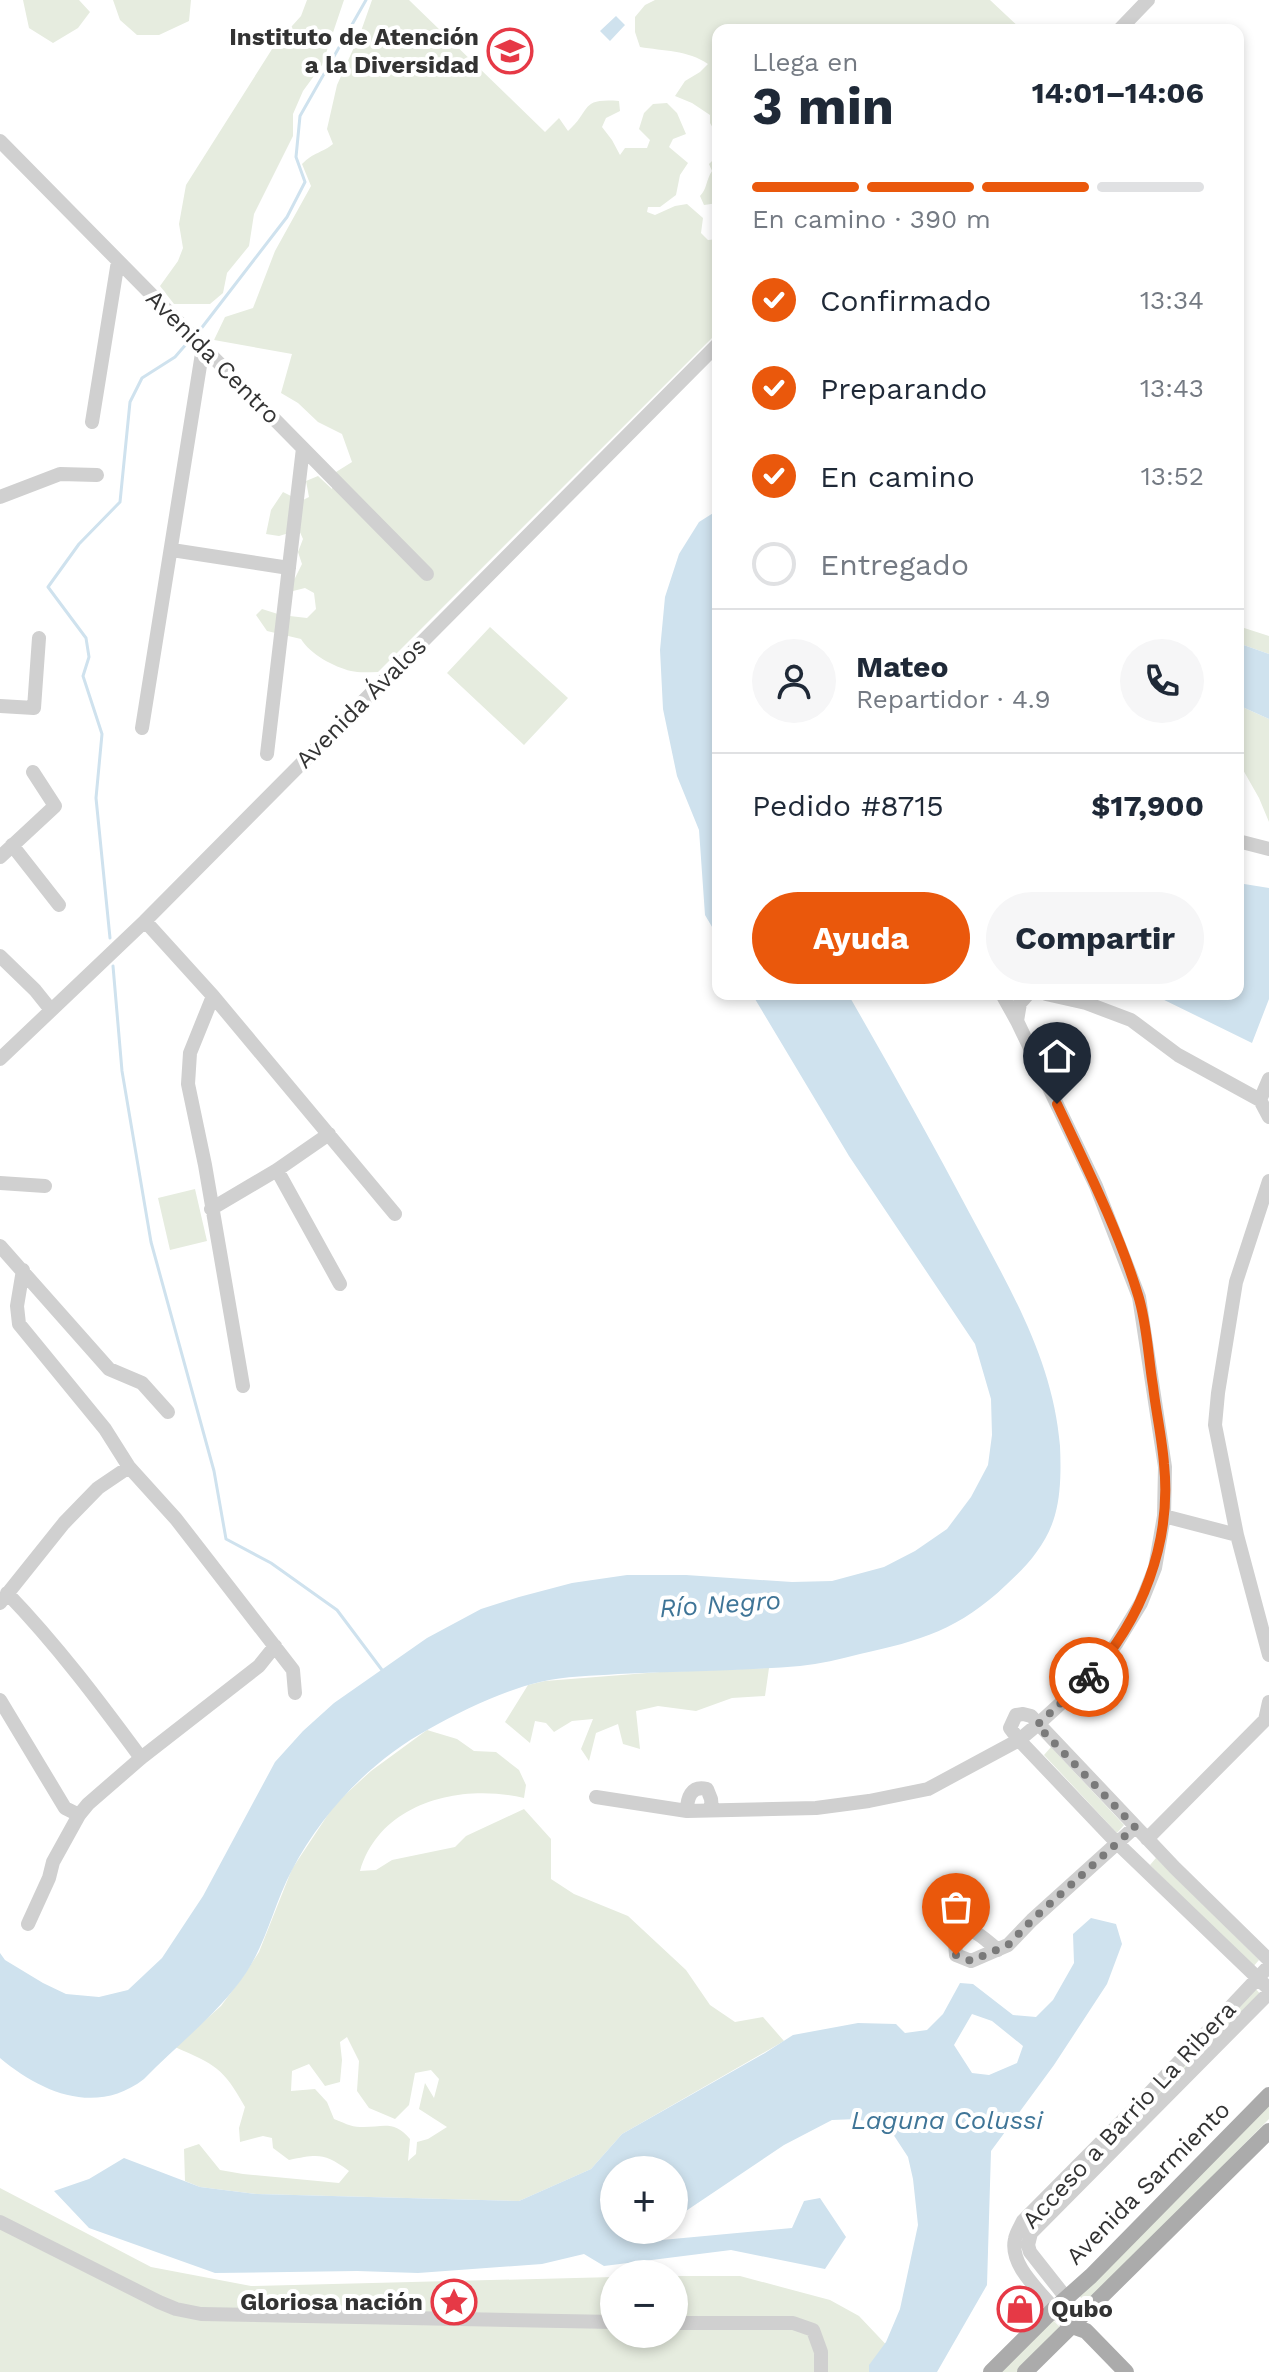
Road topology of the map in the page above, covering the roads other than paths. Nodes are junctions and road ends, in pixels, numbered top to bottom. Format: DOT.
graph roads {
  1 [pos="1148,0"];
  2 [pos="1125,24"];
  3 [pos="0,141"];
  4 [pos="118,261"];
  5 [pos="203,347"];
  6 [pos="712,350"];
  7 [pos="92,422"];
  8 [pos="303,448"];
  9 [pos="97,475"];
  10 [pos="0,497"];
  11 [pos="172,550"];
  12 [pos="289,568"];
  13 [pos="427,574"];
  14 [pos="39,638"];
  15 [pos="0,706"];
  16 [pos="142,728"];
  17 [pos="267,754"];
  18 [pos="33,772"];
  19 [pos="1244,843"];
  20 [pos="12,845"];
  21 [pos="1269,849"];
  22 [pos="0,857"];
  23 [pos="59,905"];
  24 [pos="145,921"];
  25 [pos="0,956"];
  26 [pos="213,996"];
  27 [pos="1005,1000"];
  28 [pos="1023,1000"];
  29 [pos="1073,1000"];
  30 [pos="51,1010"];
  31 [pos="1017,1021"];
  32 [pos="0,1059"];
  33 [pos="1269,1079"];
  34 [pos="1260,1100"];
  35 [pos="1269,1117"];
  36 [pos="329,1134"];
  37 [pos="277,1170"];
  38 [pos="1269,1181"];
  39 [pos="0,1183"];
  40 [pos="45,1186"];
  41 [pos="211,1209"];
  42 [pos="395,1214"];
  43 [pos="0,1246"];
  44 [pos="23,1270"];
  45 [pos="340,1284"];
  46 [pos="243,1386"];
  47 [pos="168,1412"];
  48 [pos="129,1467"];
  49 [pos="1164,1516"];
  50 [pos="1237,1535"];
  51 [pos="4,1598"];
  52 [pos="275,1646"];
  53 [pos="1269,1655"];
  54 [pos="295,1693"];
  55 [pos="0,1700"];
  56 [pos="1269,1702"];
  57 [pos="1037,1725"];
  58 [pos="1019,1740"];
  59 [pos="141,1758"];
  60 [pos="596,1797"];
  61 [pos="712,1810"];
  62 [pos="687,1811"];
  63 [pos="79,1815"];
  64 [pos="1135,1827"];
  65 [pos="1116,1842"];
  66 [pos="1151,1843"];
  67 [pos="1139,1864"];
  68 [pos="28,1924"];
  69 [pos="998,1950"];
  70 [pos="1269,1960"];
  71 [pos="1269,1966"];
  72 [pos="1265,1987"];
  73 [pos="1269,2095"];
  74 [pos="1269,2131"];
  75 [pos="0,2222"];
  76 [pos="1060,2304"];
  77 [pos="600,2322"];
  78 [pos="688,2323"];
  79 [pos="1080,2324"];
  80 [pos="821,2372"];
  81 [pos="991,2372"];
  82 [pos="1025,2372"];
  83 [pos="1126,2372"];
  1 -- 2 [label="street"];
  3 -- 4 [label="street, Avenida Centro"];
  4 -- 5 [label="street, Avenida Centro"];
  4 -- 7 [label="street"];
  5 -- 8 [label="street, Avenida Centro"];
  5 -- 11 [label="street"];
  6 -- 24 [label="street, Avenida Ávalos"];
  8 -- 12 [label="street"];
  8 -- 13 [label="street, Avenida Centro"];
  9 -- 10 [label="street"];
  11 -- 12 [label="street"];
  11 -- 16 [label="street"];
  12 -- 17 [label="street"];
  14 -- 15 [label="street"];
  18 -- 20 [label="street"];
  19 -- 21 [label="street"];
  20 -- 22 [label="street"];
  20 -- 23 [label="street"];
  24 -- 26 [label="street"];
  24 -- 30 [label="street, Avenida Ávalos"];
  25 -- 30 [label="street"];
  26 -- 36 [label="street"];
  26 -- 41 [label="street"];
  27 -- 31 [label="street"];
  28 -- 31 [label="street"];
  29 -- 34 [label="street"];
  30 -- 32 [label="street, Avenida Ávalos"];
  31 -- 49 [label="street"];
  33 -- 34 [label="street"];
  34 -- 35 [label="street"];
  36 -- 37 [label="street"];
  36 -- 42 [label="street"];
  37 -- 41 [label="street"];
  37 -- 45 [label="street"];
  38 -- 50 [label="street"];
  39 -- 40 [label="street"];
  41 -- 46 [label="street"];
  43 -- 44 [label="street"];
  44 -- 47 [label="street"];
  44 -- 48 [label="street"];
  48 -- 51 [label="street"];
  48 -- 52 [label="street"];
  49 -- 50 [label="street"];
  49 -- 57 [label="street"];
  50 -- 53 [label="street"];
  51 -- 59 [label="street"];
  52 -- 54 [label="street"];
  52 -- 59 [label="street"];
  55 -- 63 [label="street"];
  56 -- 66 [label="street"];
  57 -- 58 [label="street"];
  57 -- 58 [label="street"];
  57 -- 64 [label="street"];
  58 -- 61 [label="street"];
  58 -- 65 [label="street"];
  59 -- 63 [label="street"];
  60 -- 62 [label="street"];
  61 -- 62 [label="street"];
  61 -- 62 [label="street"];
  63 -- 68 [label="street"];
  64 -- 65 [label="street"];
  64 -- 66 [label="street"];
  65 -- 67 [label="street"];
  65 -- 69 [label="street"];
  66 -- 67 [label="street"];
  66 -- 70 [label="street"];
  67 -- 72 [label="street"];
  71 -- 72 [label="street, Acceso a Barrio La Ribera"];
  72 -- 76 [label="street, Acceso a Barrio La Ribera"];
  73 -- 76 [label="main road, Avenida Sarmiento"];
  74 -- 79 [label="main road, Avenida Sarmiento"];
  75 -- 77 [label="street"];
  76 -- 79 [label="main road"];
  76 -- 81 [label="main road, Avenida Sarmiento"];
  78 -- 80 [label="street"];
  79 -- 82 [label="main road, Avenida Sarmiento"];
  79 -- 83 [label="main road"];
}
